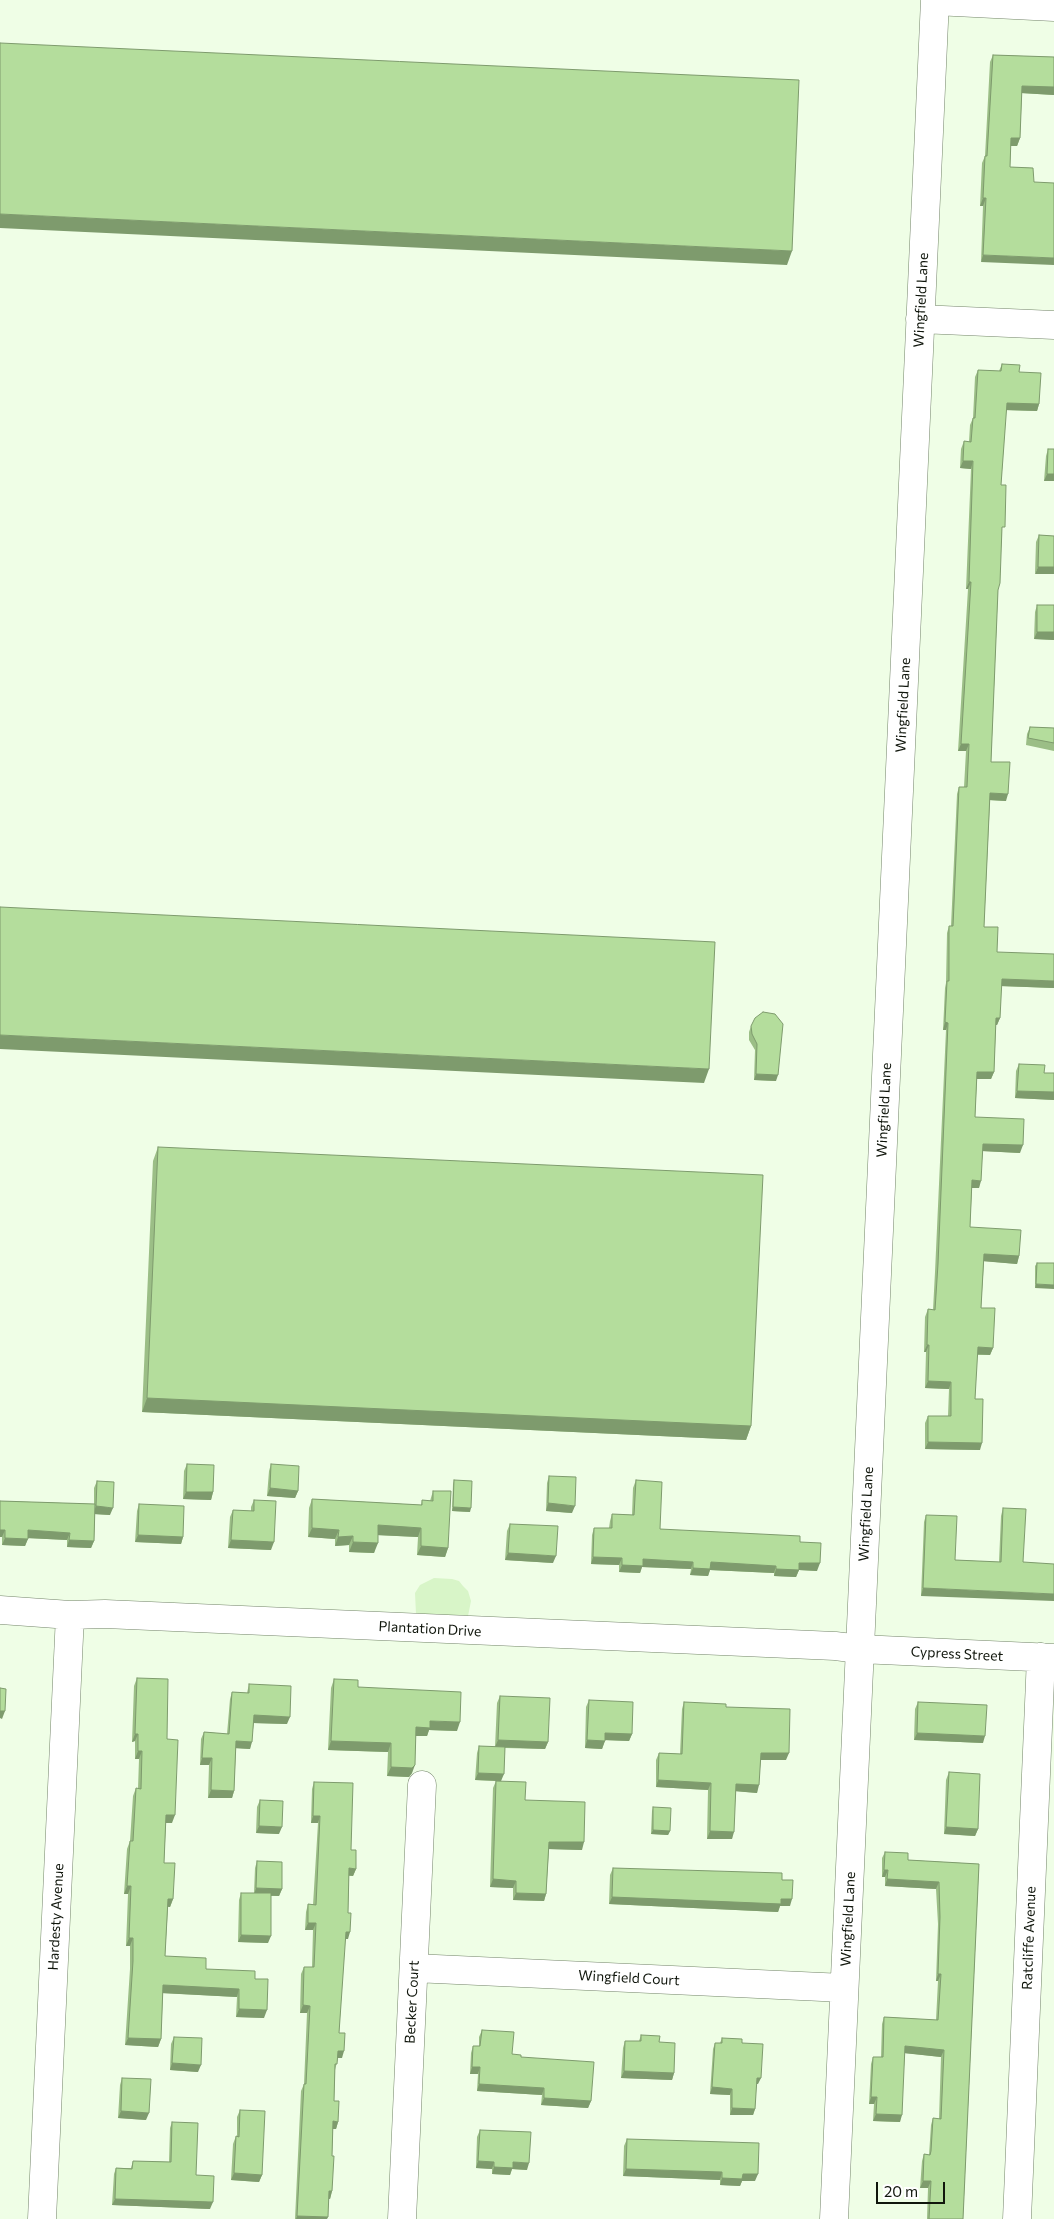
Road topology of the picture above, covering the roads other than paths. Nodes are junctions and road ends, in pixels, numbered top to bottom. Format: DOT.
graph roads {
  1 [pos="935,1"];
  2 [pos="1054,7"];
  3 [pos="920,319"];
  4 [pos="1054,325"];
  5 [pos="0,1610"];
  6 [pos="70,1615"];
  7 [pos="860,1649"];
  8 [pos="1048,1658"];
  9 [pos="422,1785"];
  10 [pos="414,1968"];
  11 [pos="844,1988"];
  12 [pos="42,2219"];
  13 [pos="402,2219"];
  14 [pos="834,2219"];
  15 [pos="1017,2219"];
  1 -- 2 [label="street"];
  1 -- 3 [label="street, Wingfield Lane"];
  3 -- 4 [label="street"];
  3 -- 7 [label="street, Wingfield Lane"];
  5 -- 6 [label="street, Plantation Drive"];
  6 -- 7 [label="street, Plantation Drive"];
  6 -- 12 [label="street, Hardesty Avenue"];
  7 -- 8 [label="street, Cypress Street"];
  7 -- 11 [label="street, Wingfield Lane"];
  8 -- 15 [label="street, Ratcliffe Avenue"];
  9 -- 10 [label="street, Becker Court"];
  10 -- 11 [label="street, Wingfield Court"];
  10 -- 13 [label="street, Becker Court"];
  11 -- 14 [label="street, Wingfield Lane"];
}
